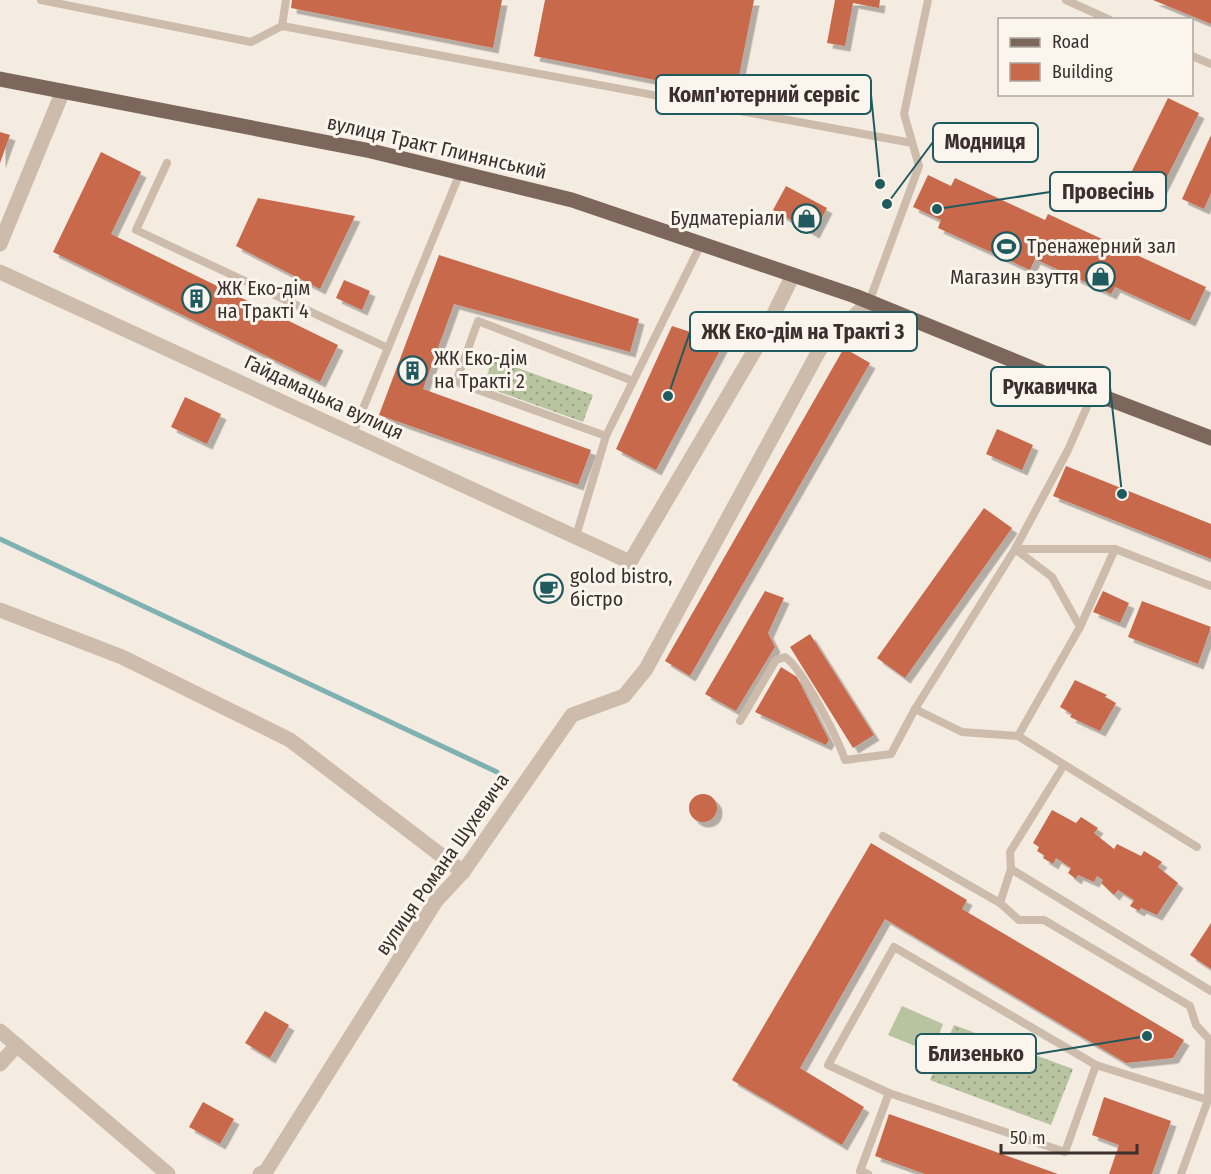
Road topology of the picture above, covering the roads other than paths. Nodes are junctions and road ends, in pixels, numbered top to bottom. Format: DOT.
graph roads {
  1 [pos="41,0"];
  2 [pos="286,0"];
  3 [pos="928,0"];
  4 [pos="1066,0"];
  5 [pos="1106,18"];
  6 [pos="282,26"];
  7 [pos="1193,57"];
  8 [pos="1211,64"];
  9 [pos="0,79"];
  10 [pos="63,91"];
  11 [pos="912,143"];
  12 [pos="167,163"];
  13 [pos="460,173"];
  14 [pos="701,243"];
  15 [pos="0,244"];
  16 [pos="0,272"];
  17 [pos="793,275"];
  18 [pos="862,299"];
  19 [pos="388,348"];
  20 [pos="633,381"];
  21 [pos="1093,393"];
  22 [pos="353,433"];
  23 [pos="606,436"];
  24 [pos="1211,438"];
  25 [pos="576,536"];
  26 [pos="1015,549"];
  27 [pos="1115,549"];
  28 [pos="1211,586"];
  29 [pos="0,610"];
  30 [pos="1080,627"];
  31 [pos="915,709"];
  32 [pos="740,721"];
  33 [pos="1018,736"];
  34 [pos="1064,765"];
  35 [pos="883,836"];
  36 [pos="1197,846"];
  37 [pos="1011,868"];
  38 [pos="463,872"];
  39 [pos="999,903"];
  40 [pos="1211,991"];
  41 [pos="0,1031"];
  42 [pos="16,1045"];
  43 [pos="0,1065"];
  44 [pos="1096,1065"];
  45 [pos="889,1094"];
  46 [pos="1208,1100"];
  47 [pos="168,1174"];
  48 [pos="260,1174"];
  49 [pos="868,1174"];
  50 [pos="1181,1174"];
  1 -- 6 [label="lane"];
  2 -- 6 [label="lane"];
  3 -- 11 [label="lane"];
  4 -- 5 [label="lane"];
  6 -- 11 [label="lane"];
  7 -- 8 [label="lane"];
  9 -- 10 [label="main road, вулиця Тракт Глинянський"];
  10 -- 13 [label="main road, вулиця Тракт Глинянський"];
  10 -- 15 [label="street"];
  11 -- 18 [label="lane"];
  12 -- 19 [label="lane"];
  13 -- 14 [label="main road, вулиця Тракт Глинянський"];
  13 -- 19 [label="lane"];
  14 -- 17 [label="main road, вулиця Тракт Глинянський"];
  14 -- 20 [label="lane"];
  16 -- 22 [label="street, Гайдамацька вулиця"];
  17 -- 18 [label="main road, вулиця Тракт Глинянський"];
  17 -- 25 [label="street, Гайдамацька вулиця"];
  18 -- 21 [label="main road, вулиця Тракт Глинянський"];
  18 -- 38 [label="street, вулиця Романа Шухевича"];
  19 -- 22 [label="lane"];
  20 -- 23 [label="lane"];
  20 -- 23 [label="lane"];
  21 -- 24 [label="main road, вулиця Тракт Глинянський"];
  21 -- 26 [label="lane"];
  22 -- 25 [label="street, Гайдамацька вулиця"];
  23 -- 25 [label="lane"];
  26 -- 27 [label="lane"];
  26 -- 30 [label="lane"];
  26 -- 31 [label="lane"];
  27 -- 28 [label="lane"];
  27 -- 30 [label="lane"];
  29 -- 38 [label="street"];
  30 -- 33 [label="lane"];
  31 -- 32 [label="lane"];
  31 -- 33 [label="lane"];
  33 -- 34 [label="lane"];
  34 -- 36 [label="lane"];
  34 -- 37 [label="lane"];
  35 -- 39 [label="lane"];
  37 -- 39 [label="lane"];
  37 -- 40 [label="lane"];
  38 -- 48 [label="street, вулиця Романа Шухевича"];
  39 -- 46 [label="lane"];
  41 -- 42 [label="street"];
  42 -- 43 [label="street"];
  42 -- 47 [label="street"];
  44 -- 45 [label="lane"];
  44 -- 45 [label="lane"];
  44 -- 46 [label="lane"];
  45 -- 49 [label="lane"];
  46 -- 50 [label="lane"];
}
